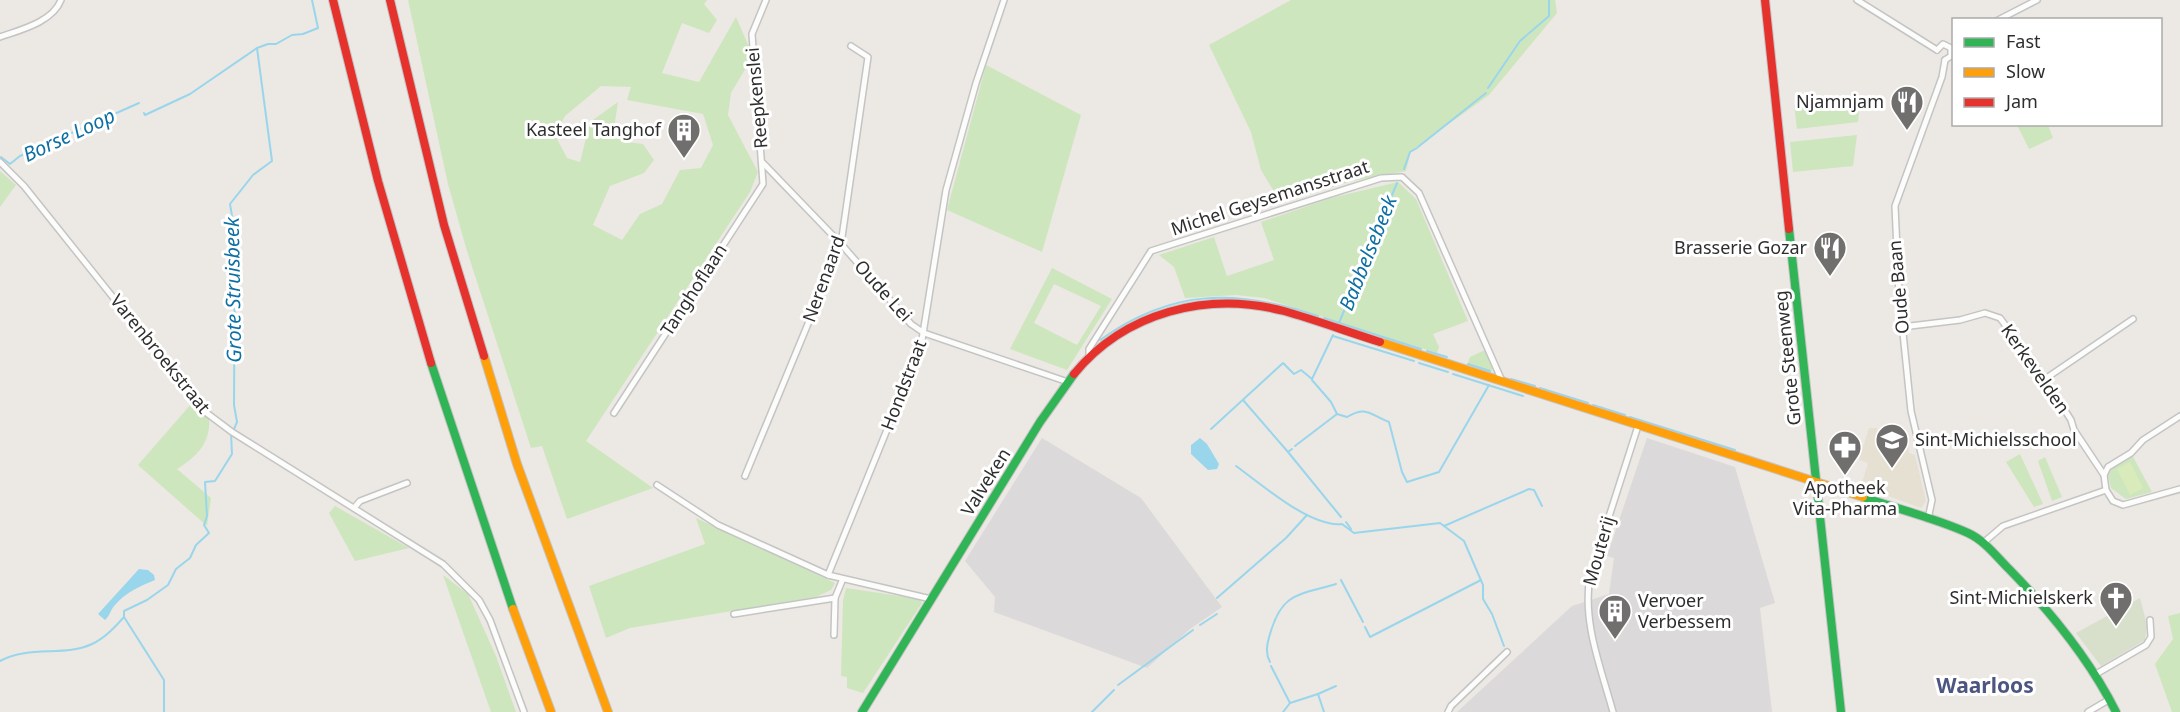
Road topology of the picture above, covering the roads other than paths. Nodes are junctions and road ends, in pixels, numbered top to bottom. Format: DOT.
graph roads {
  1 [pos="61,0"];
  2 [pos="333,0"];
  3 [pos="390,0"];
  4 [pos="766,0"];
  5 [pos="1004,0"];
  6 [pos="1765,0"];
  7 [pos="1857,0"];
  8 [pos="2037,0"];
  9 [pos="2002,18"];
  10 [pos="0,37"];
  11 [pos="851,46"];
  12 [pos="1952,47"];
  13 [pos="1937,50"];
  14 [pos="1945,60"];
  15 [pos="0,162"];
  16 [pos="763,163"];
  17 [pos="841,244"];
  18 [pos="2133,319"];
  19 [pos="1902,327"];
  20 [pos="924,333"];
  21 [pos="1089,356"];
  22 [pos="2045,379"];
  23 [pos="1502,381"];
  24 [pos="1068,382"];
  25 [pos="614,413"];
  26 [pos="2180,416"];
  27 [pos="1638,426"];
  28 [pos="2104,475"];
  29 [pos="745,476"];
  30 [pos="1817,482"];
  31 [pos="407,483"];
  32 [pos="657,485"];
  33 [pos="2180,489"];
  34 [pos="2106,490"];
  35 [pos="354,508"];
  36 [pos="1928,519"];
  37 [pos="1983,543"];
  38 [pos="828,575"];
  39 [pos="842,580"];
  40 [pos="835,598"];
  41 [pos="931,599"];
  42 [pos="734,614"];
  43 [pos="2150,620"];
  44 [pos="834,635"];
  45 [pos="1508,652"];
  46 [pos="2096,674"];
  47 [pos="2110,699"];
  48 [pos="524,712"];
  49 [pos="551,712"];
  50 [pos="608,712"];
  51 [pos="862,712"];
  52 [pos="1448,712"];
  53 [pos="1613,712"];
  54 [pos="1841,712"];
  55 [pos="2088,712"];
  56 [pos="2116,712"];
  1 -- 10 [label="street"];
  2 -- 49 [label="main road"];
  3 -- 50 [label="main road"];
  4 -- 16 [label="street, Reepkenslei"];
  5 -- 20 [label="street, Hondstraat"];
  6 -- 30 [label="main road, Grote Steenweg"];
  7 -- 13 [label="street"];
  8 -- 9 [label="street"];
  11 -- 17 [label="street, Nerenaard"];
  12 -- 13 [label="street"];
  12 -- 14 [label="street"];
  13 -- 14 [label="street"];
  14 -- 19 [label="street, Oude Baan"];
  15 -- 35 [label="street, Varenbroekstraat"];
  16 -- 17 [label="street, Oude Lei"];
  16 -- 25 [label="street, Tanghoflaan"];
  17 -- 20 [label="street, Oude Lei"];
  17 -- 29 [label="street, Nerenaard"];
  18 -- 22 [label="street"];
  19 -- 22 [label="street, Kerkevelden"];
  19 -- 36 [label="street, Oude Baan"];
  20 -- 24 [label="street, Oude Lei"];
  20 -- 38 [label="street, Hondstraat"];
  21 -- 23 [label="main road, Michel Geysemansstraat"];
  21 -- 23 [label="street, Michel Geysemansstraat"];
  21 -- 24 [label="main road, Michel Geysemansstraat"];
  22 -- 28 [label="street, Kerkevelden"];
  23 -- 27 [label="main road, Michel Geysemansstraat"];
  24 -- 41 [label="main road, Valveken"];
  26 -- 28 [label="street"];
  27 -- 30 [label="main road, Michel Geysemansstraat"];
  27 -- 53 [label="street, Mouterij"];
  28 -- 34 [label="street"];
  30 -- 36 [label="main road, Michel Geysemansstraat"];
  30 -- 54 [label="main road, Grote Steenweg"];
  31 -- 35 [label="street"];
  32 -- 38 [label="street"];
  33 -- 34 [label="street"];
  34 -- 37 [label="street"];
  35 -- 48 [label="street, Varenbroekstraat"];
  36 -- 37 [label="main road, Michel Geysemansstraat"];
  37 -- 46 [label="main road, Michel Geysemansstraat"];
  38 -- 39 [label="street"];
  39 -- 40 [label="street"];
  39 -- 41 [label="street"];
  40 -- 42 [label="street"];
  40 -- 44 [label="street"];
  41 -- 51 [label="main road, Valveken"];
  43 -- 46 [label="street"];
  45 -- 52 [label="street"];
  46 -- 47 [label="main road, Michel Geysemansstraat"];
  47 -- 55 [label="street"];
  47 -- 56 [label="main road, Michel Geysemansstraat"];
}
